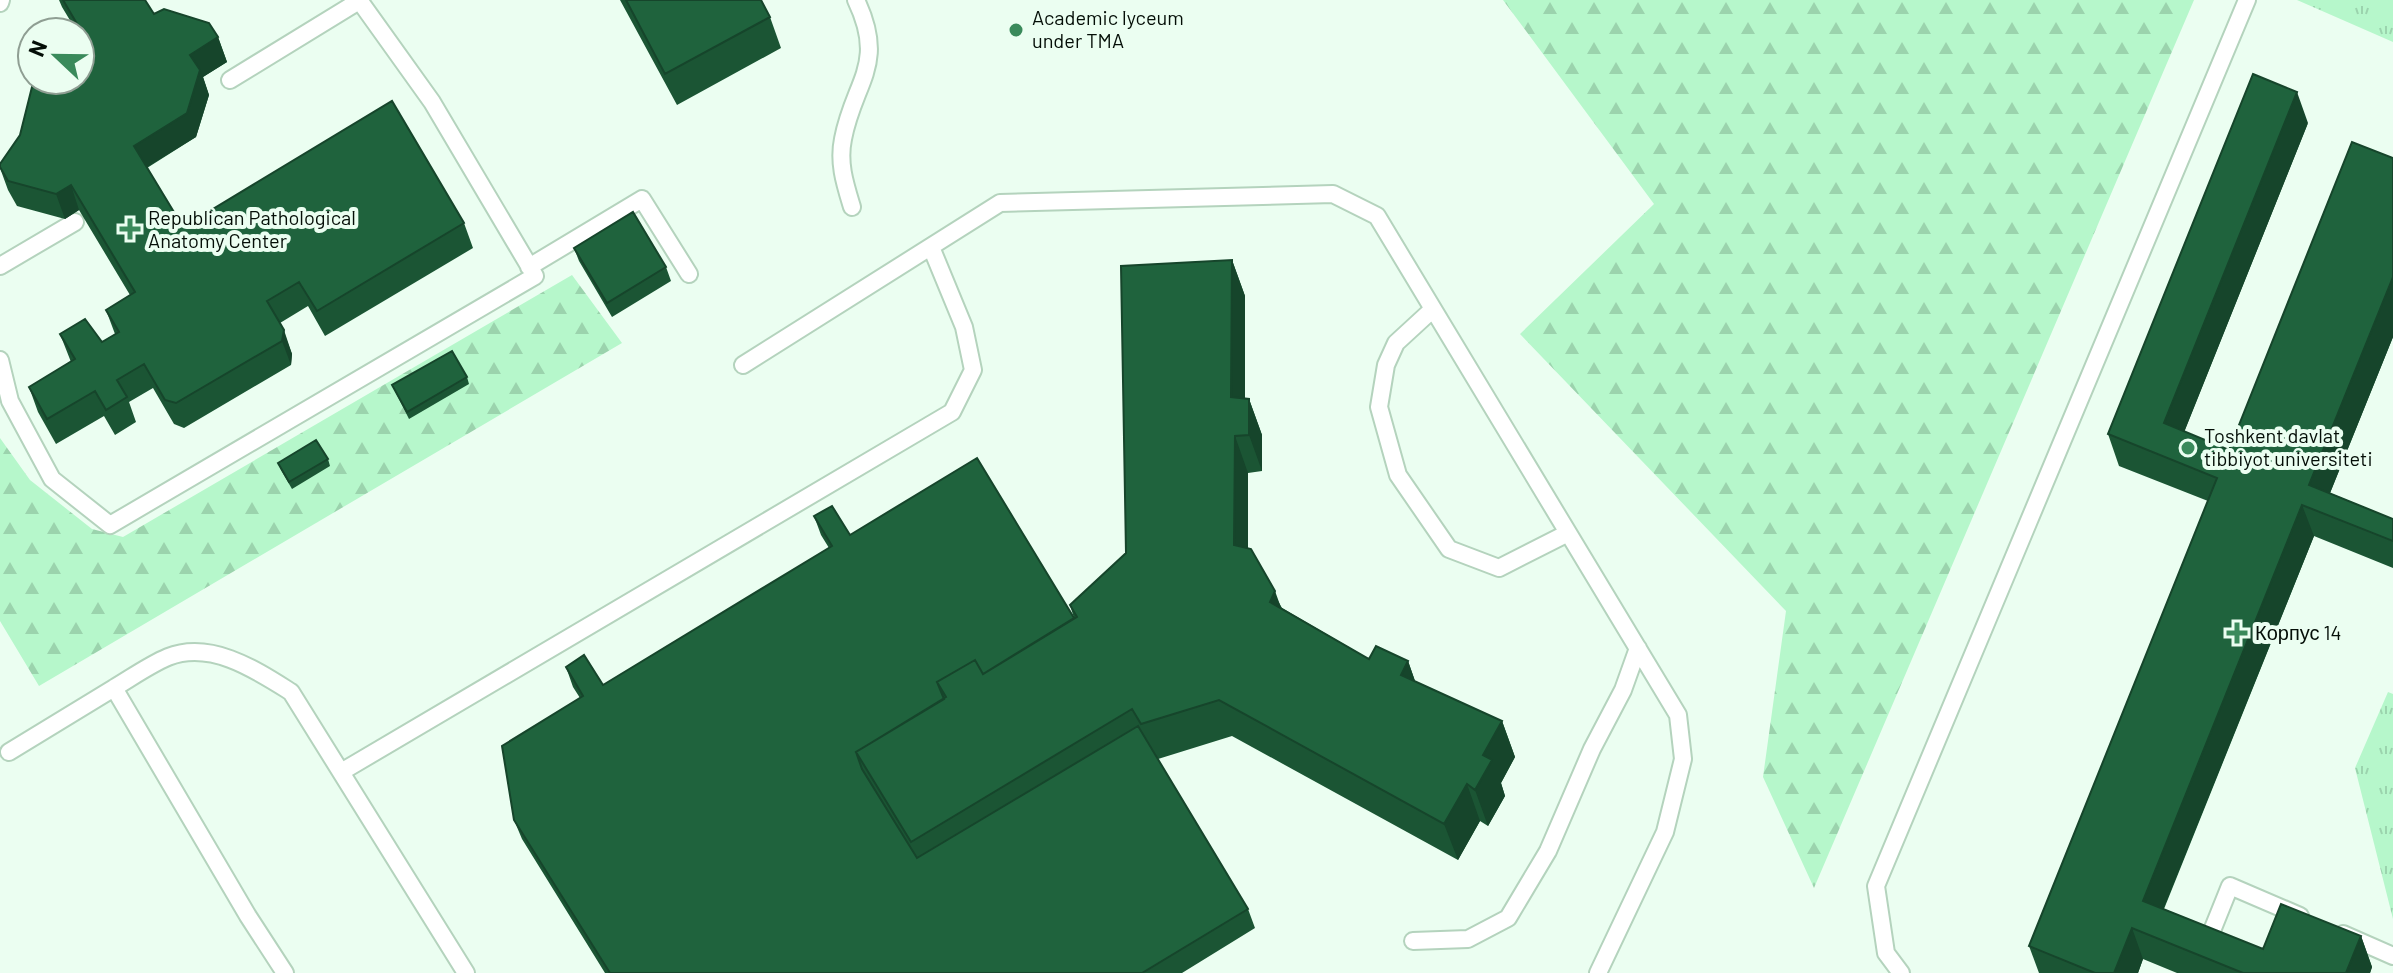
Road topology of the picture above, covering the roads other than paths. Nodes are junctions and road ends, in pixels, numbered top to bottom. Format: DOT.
graph roads {
  1 [pos="359,0"];
  2 [pos="856,0"];
  3 [pos="2247,0"];
  4 [pos="230,80"];
  5 [pos="852,207"];
  6 [pos="75,222"];
  7 [pos="931,247"];
  8 [pos="0,266"];
  9 [pos="529,267"];
  10 [pos="689,274"];
  11 [pos="1433,309"];
  12 [pos="0,360"];
  13 [pos="743,365"];
  14 [pos="1568,533"];
  15 [pos="1638,648"];
  16 [pos="114,688"];
  17 [pos="9,752"];
  18 [pos="341,772"];
  19 [pos="1413,941"];
  20 [pos="2393,956"];
  21 [pos="285,973"];
  22 [pos="466,973"];
  23 [pos="1598,973"];
  24 [pos="1901,973"];
  25 [pos="2195,973"];
  1 -- 4 [label="lane"];
  1 -- 9 [label="lane"];
  2 -- 5 [label="lane"];
  3 -- 24 [label="lane"];
  6 -- 8 [label="lane"];
  7 -- 11 [label="lane"];
  7 -- 13 [label="lane"];
  7 -- 18 [label="lane"];
  9 -- 10 [label="lane"];
  9 -- 12 [label="lane"];
  11 -- 14 [label="lane"];
  11 -- 14 [label="lane"];
  14 -- 15 [label="lane"];
  15 -- 19 [label="lane"];
  15 -- 23 [label="lane"];
  16 -- 17 [label="lane"];
  16 -- 18 [label="lane"];
  16 -- 21 [label="lane"];
  18 -- 22 [label="lane"];
  20 -- 25 [label="lane"];
}
